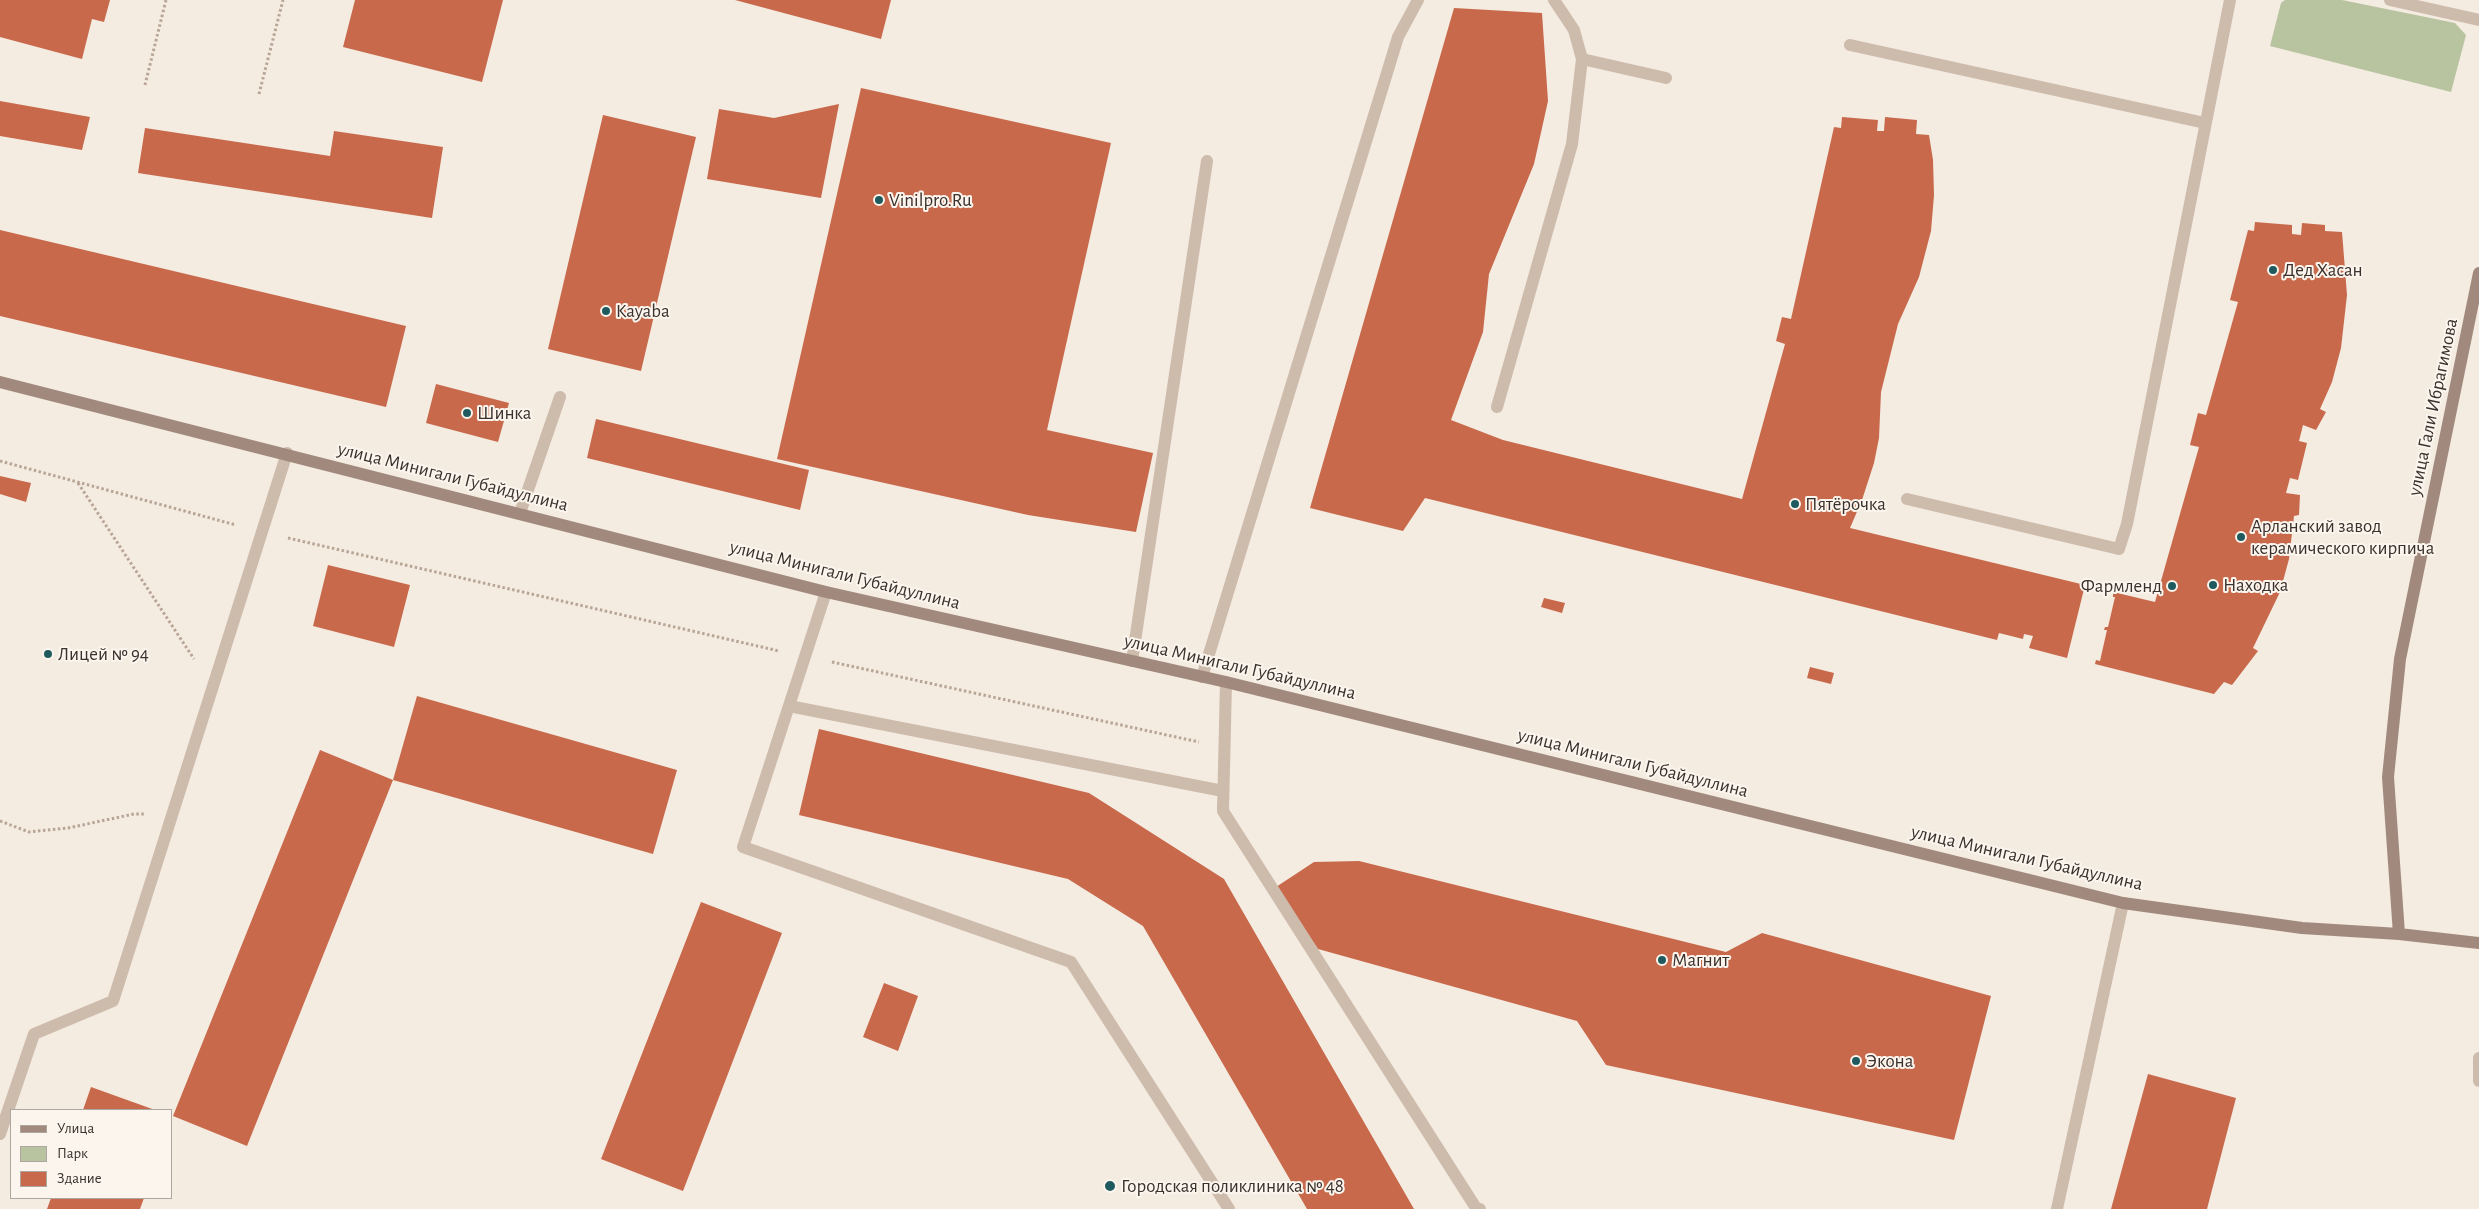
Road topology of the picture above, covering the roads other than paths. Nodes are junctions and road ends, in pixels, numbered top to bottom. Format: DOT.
graph roads {
  1 [pos="1418,0"];
  2 [pos="1554,0"];
  3 [pos="2230,0"];
  4 [pos="2390,0"];
  5 [pos="2479,20"];
  6 [pos="1850,45"];
  7 [pos="1582,59"];
  8 [pos="1666,78"];
  9 [pos="2205,124"];
  10 [pos="1207,161"];
  11 [pos="2479,273"];
  12 [pos="0,382"];
  13 [pos="560,397"];
  14 [pos="1497,407"];
  15 [pos="288,453"];
  16 [pos="1906,499"];
  17 [pos="520,513"];
  18 [pos="826,592"];
  19 [pos="1132,661"];
  20 [pos="1202,677"];
  21 [pos="1226,682"];
  22 [pos="789,706"];
  23 [pos="1223,791"];
  24 [pos="2122,903"];
  25 [pos="2399,934"];
  26 [pos="2479,943"];
  27 [pos="2479,1058"];
  28 [pos="2479,1081"];
  29 [pos="0,1134"];
  30 [pos="1229,1209"];
  31 [pos="1480,1209"];
  32 [pos="2057,1209"];
  1 -- 20 [label="street"];
  2 -- 7 [label="street"];
  3 -- 9 [label="street"];
  4 -- 5 [label="street"];
  6 -- 9 [label="street"];
  7 -- 8 [label="street"];
  7 -- 14 [label="street"];
  9 -- 16 [label="street"];
  10 -- 19 [label="street"];
  11 -- 25 [label="main road, улица Гали Ибрагимова"];
  12 -- 15 [label="main road, улица Минигали Губайдуллина"];
  13 -- 17 [label="street"];
  15 -- 17 [label="main road, улица Минигали Губайдуллина"];
  15 -- 29 [label="street"];
  17 -- 18 [label="main road, улица Минигали Губайдуллина"];
  18 -- 19 [label="main road, улица Минигали Губайдуллина"];
  18 -- 22 [label="street"];
  19 -- 20 [label="main road, улица Минигали Губайдуллина"];
  20 -- 21 [label="main road, улица Минигали Губайдуллина"];
  21 -- 23 [label="street"];
  21 -- 24 [label="main road, улица Минигали Губайдуллина"];
  22 -- 23 [label="street"];
  22 -- 30 [label="street"];
  23 -- 31 [label="street"];
  24 -- 25 [label="main road, улица Минигали Губайдуллина"];
  24 -- 32 [label="street"];
  25 -- 26 [label="main road, улица Минигали Губайдуллина"];
  27 -- 28 [label="street"];
}
